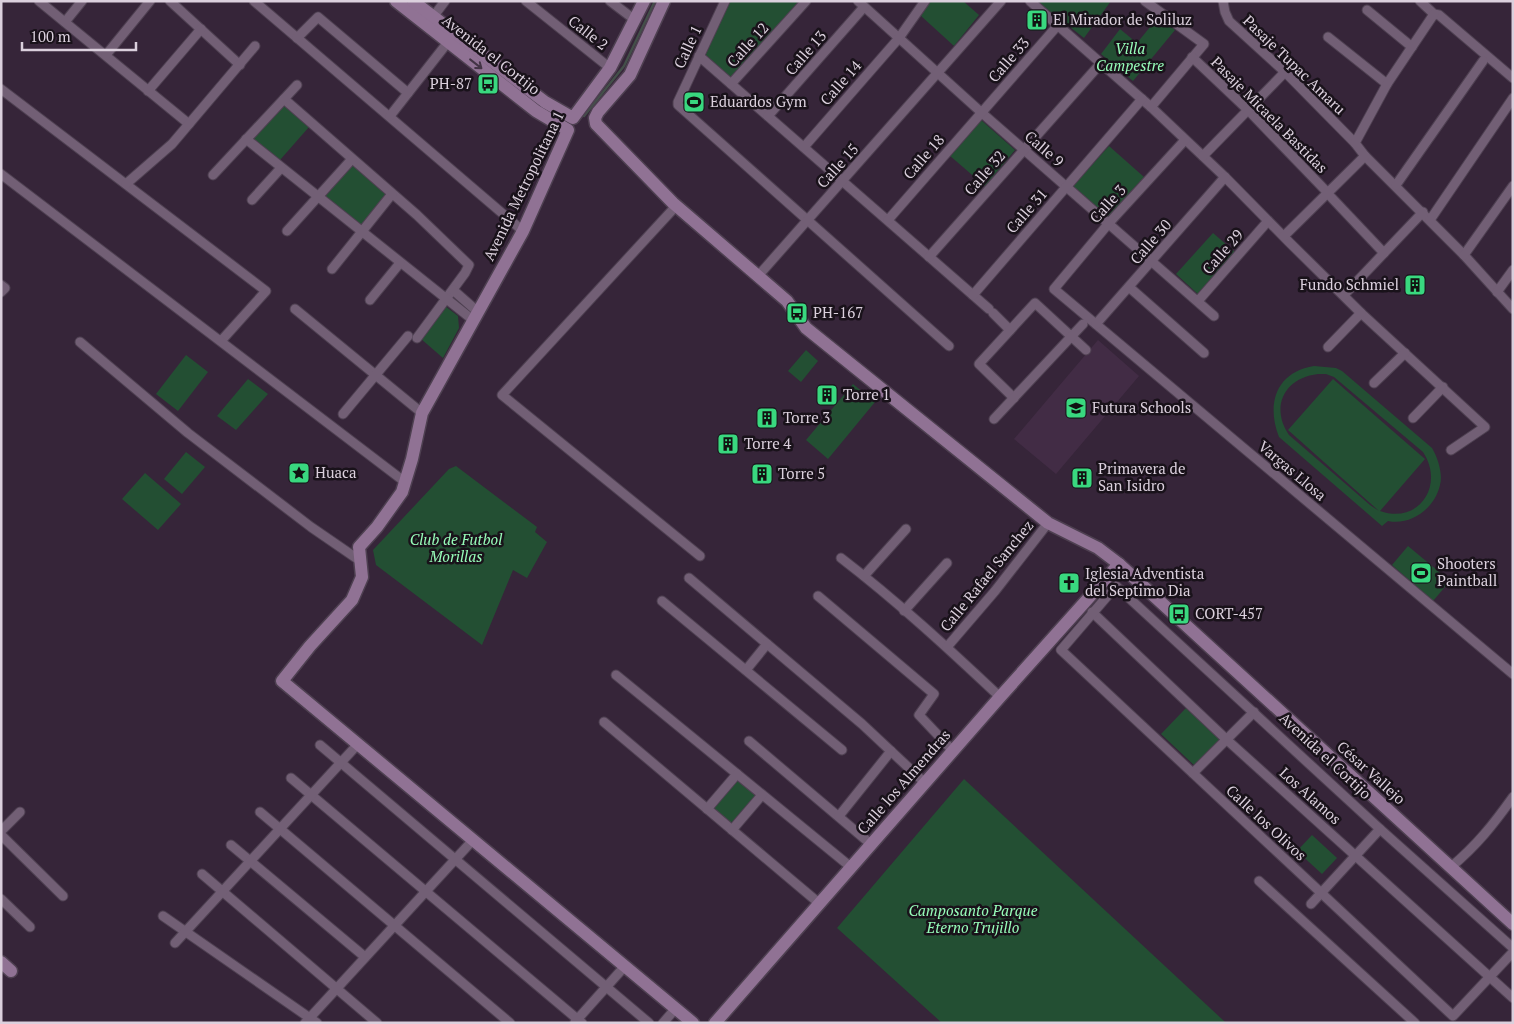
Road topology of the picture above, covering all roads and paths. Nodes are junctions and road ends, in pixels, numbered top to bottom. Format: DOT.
graph roads {
  1 [pos="39,1"];
  2 [pos="82,1"];
  3 [pos="150,1"];
  4 [pos="170,1"];
  5 [pos="396,1"];
  6 [pos="413,1"];
  7 [pos="445,1"];
  8 [pos="526,1"];
  9 [pos="610,1"];
  10 [pos="644,1"];
  11 [pos="664,1"];
  12 [pos="725,1"];
  13 [pos="806,1"];
  14 [pos="925,1"];
  15 [pos="1001,1"];
  16 [pos="1030,1"];
  17 [pos="1145,1"];
  18 [pos="1223,1"];
  19 [pos="1420,1"];
  20 [pos="255,2"];
  21 [pos="861,4"];
  22 [pos="1367,10"];
  23 [pos="1434,14"];
  24 [pos="635,20"];
  25 [pos="430,21"];
  26 [pos="65,22"];
  27 [pos="1058,25"];
  28 [pos="201,29"];
  29 [pos="1328,36"];
  30 [pos="297,38"];
  31 [pos="899,38"];
  32 [pos="448,42"];
  33 [pos="255,46"];
  34 [pos="1412,47"];
  35 [pos="106,55"];
  36 [pos="699,56"];
  37 [pos="1192,58"];
  38 [pos="1483,61"];
  39 [pos="1101,63"];
  40 [pos="240,65"];
  41 [pos="610,68"];
  42 [pos="1285,72"];
  43 [pos="938,74"];
  44 [pos="1513,78"];
  45 [pos="731,84"];
  46 [pos="1387,84"];
  47 [pos="297,85"];
  48 [pos="1,89"];
  49 [pos="148,91"];
  50 [pos="408,94"];
  51 [pos="1513,98"];
  52 [pos="284,99"];
  53 [pos="1142,99"];
  54 [pos="1151,107"];
  55 [pos="1248,110"];
  56 [pos="982,113"];
  57 [pos="390,116"];
  58 [pos="768,116"];
  59 [pos="189,124"];
  60 [pos="570,124"];
  61 [pos="246,139"];
  62 [pos="1185,140"];
  63 [pos="1355,143"];
  64 [pos="804,147"];
  65 [pos="1024,150"];
  66 [pos="1203,156"];
  67 [pos="1365,156"];
  68 [pos="352,159"];
  69 [pos="281,168"];
  70 [pos="1,174"];
  71 [pos="213,175"];
  72 [pos="1225,177"];
  73 [pos="843,181"];
  74 [pos="126,184"];
  75 [pos="1396,185"];
  76 [pos="1513,186"];
  77 [pos="1066,187"];
  78 [pos="392,194"];
  79 [pos="1329,194"];
  80 [pos="317,197"];
  81 [pos="252,200"];
  82 [pos="676,206"];
  83 [pos="1423,212"];
  84 [pos="808,219"];
  85 [pos="888,220"];
  86 [pos="1430,220"];
  87 [pos="1268,221"];
  88 [pos="1109,224"];
  89 [pos="287,231"];
  90 [pos="523,231"];
  91 [pos="362,232"];
  92 [pos="1284,236"];
  93 [pos="1384,253"];
  94 [pos="1464,255"];
  95 [pos="929,257"];
  96 [pos="1152,261"];
  97 [pos="400,263"];
  98 [pos="332,269"];
  99 [pos="1513,270"];
  100 [pos="758,276"];
  101 [pos="1,285"];
  102 [pos="1129,287"];
  103 [pos="1054,289"];
  104 [pos="453,290"];
  105 [pos="1,292"];
  106 [pos="1497,292"];
  107 [pos="973,295"];
  108 [pos="1344,296"];
  109 [pos="370,300"];
  110 [pos="446,300"];
  111 [pos="1198,301"];
  112 [pos="295,309"];
  113 [pos="1513,309"];
  114 [pos="1362,313"];
  115 [pos="476,316"];
  116 [pos="1214,316"];
  117 [pos="1083,324"];
  118 [pos="1096,324"];
  119 [pos="1010,330"];
  120 [pos="1071,336"];
  121 [pos="222,341"];
  122 [pos="80,342"];
  123 [pos="949,346"];
  124 [pos="1328,347"];
  125 [pos="1086,350"];
  126 [pos="1405,352"];
  127 [pos="1204,353"];
  128 [pos="375,375"];
  129 [pos="1374,384"];
  130 [pos="1443,387"];
  131 [pos="1014,398"];
  132 [pos="422,413"];
  133 [pos="343,414"];
  134 [pos="1413,418"];
  135 [pos="994,419"];
  136 [pos="1451,450"];
  137 [pos="405,482"];
  138 [pos="1048,523"];
  139 [pos="906,529"];
  140 [pos="700,556"];
  141 [pos="841,558"];
  142 [pos="359,560"];
  143 [pos="947,563"];
  144 [pos="1119,564"];
  145 [pos="864,576"];
  146 [pos="689,578"];
  147 [pos="818,596"];
  148 [pos="662,601"];
  149 [pos="904,611"];
  150 [pos="1092,612"];
  151 [pos="767,644"];
  152 [pos="947,647"];
  153 [pos="746,670"];
  154 [pos="1513,674"];
  155 [pos="616,675"];
  156 [pos="1000,696"];
  157 [pos="1254,712"];
  158 [pos="604,722"];
  159 [pos="1226,739"];
  160 [pos="749,741"];
  161 [pos="358,744"];
  162 [pos="320,745"];
  163 [pos="842,750"];
  164 [pos="891,751"];
  165 [pos="953,751"];
  166 [pos="341,763"];
  167 [pos="1192,773"];
  168 [pos="737,774"];
  169 [pos="291,778"];
  170 [pos="925,783"];
  171 [pos="312,795"];
  172 [pos="762,795"];
  173 [pos="1513,797"];
  174 [pos="707,809"];
  175 [pos="20,812"];
  176 [pos="260,812"];
  177 [pos="839,816"];
  178 [pos="280,829"];
  179 [pos="1380,829"];
  180 [pos="732,830"];
  181 [pos="1,831"];
  182 [pos="1,835"];
  183 [pos="473,840"];
  184 [pos="872,844"];
  185 [pos="231,845"];
  186 [pos="1356,856"];
  187 [pos="455,859"];
  188 [pos="250,862"];
  189 [pos="1451,867"];
  190 [pos="852,868"];
  191 [pos="202,874"];
  192 [pos="1259,881"];
  193 [pos="223,891"];
  194 [pos="426,891"];
  195 [pos="1321,893"];
  196 [pos="63,896"];
  197 [pos="1,899"];
  198 [pos="820,904"];
  199 [pos="1311,904"];
  200 [pos="163,916"];
  201 [pos="1513,924"];
  202 [pos="394,925"];
  203 [pos="30,927"];
  204 [pos="186,931"];
  205 [pos="175,943"];
  206 [pos="1513,948"];
  207 [pos="1513,952"];
  208 [pos="365,957"];
  209 [pos="1,962"];
  210 [pos="625,966"];
  211 [pos="11,972"];
  212 [pos="1490,978"];
  213 [pos="606,987"];
  214 [pos="337,988"];
  215 [pos="1513,998"];
  216 [pos="676,1008"];
  217 [pos="311,1021"];
  218 [pos="578,1022"];
  219 [pos="377,1023"];
  220 [pos="510,1023"];
  221 [pos="649,1023"];
  222 [pos="663,1023"];
  223 [pos="693,1023"];
  224 [pos="715,1023"];
  225 [pos="1415,1023"];
  1 -- 26 [label="street"];
  2 -- 26 [label="street"];
  3 -- 35 [label="street"];
  4 -- 28 [label="street"];
  5 -- 25 [label="street, Avenida el Cortijo"];
  6 -- 25 [label="street, Avenida el Cortijo"];
  7 -- 25 [label="street"];
  8 -- 41 [label="street, Calle 2"];
  9 -- 24 [label="street"];
  10 -- 24 [label="street, Avenida Metropolitana 1"];
  11 -- 82 [label="street, César Vallejo"];
  12 -- 36 [label="street, Calle 1"];
  13 -- 45 [label="street, Calle 12"];
  14 -- 31 [label="street, Calle 14"];
  15 -- 43 [label="street, Calle 15"];
  16 -- 27 [label="street"];
  17 -- 37 [label="street"];
  18 -- 42 [label="street, Pasaje Tupac Amaru"];
  19 -- 23 [label="street"];
  20 -- 30 [label="street"];
  21 -- 31 [label="street, Calle 9"];
  21 -- 58 [label="street, Calle 13"];
  22 -- 34 [label="street"];
  23 -- 34 [label="street"];
  23 -- 44 [label="street"];
  24 -- 41 [label="street, Avenida Metropolitana 1"];
  25 -- 32 [label="street, Avenida el Cortijo"];
  25 -- 60 [label="street, Avenida el Cortijo"];
  26 -- 35 [label="street"];
  27 -- 39 [label="street"];
  27 -- 56 [label="street, Calle 33"];
  28 -- 40 [label="street"];
  28 -- 49 [label="street"];
  29 -- 46 [label="street"];
  30 -- 50 [label="street"];
  30 -- 57 [label="street"];
  31 -- 43 [label="street, Calle 9"];
  31 -- 64 [label="street, Calle 14"];
  32 -- 50 [label="street"];
  32 -- 60 [label="street, Avenida el Cortijo, one-way"];
  33 -- 40 [label="street"];
  34 -- 46 [label="street"];
  35 -- 49 [label="street"];
  36 -- 45 [label="street"];
  36 -- 84 [label="street, Calle 1"];
  37 -- 54 [label="street"];
  37 -- 55 [label="street, Pasaje Micaela Bastidas"];
  38 -- 75 [label="street"];
  39 -- 53 [label="street"];
  39 -- 65 [label="street, Calle 32"];
  40 -- 59 [label="street"];
  41 -- 60 [label="street, Avenida Metropolitana 1"];
  42 -- 55 [label="street"];
  42 -- 63 [label="street, Pasaje Tupac Amaru"];
  43 -- 56 [label="street, Calle 9"];
  43 -- 73 [label="street, Calle 15"];
  45 -- 58 [label="street"];
  46 -- 63 [label="street"];
  47 -- 52 [label="street"];
  48 -- 74 [label="street"];
  49 -- 59 [label="street"];
  50 -- 57 [label="street"];
  51 -- 86 [label="street"];
  52 -- 61 [label="street"];
  52 -- 68 [label="street"];
  53 -- 54 [label="street"];
  53 -- 77 [label="street, Calle 31"];
  54 -- 62 [label="street"];
  55 -- 66 [label="street"];
  55 -- 79 [label="street, Pasaje Micaela Bastidas"];
  56 -- 65 [label="street, Calle 9"];
  56 -- 85 [label="street, Calle 18"];
  57 -- 90 [label="street"];
  58 -- 64 [label="street"];
  59 -- 74 [label="street"];
  60 -- 90 [label="street, Avenida Metropolitana 1"];
  61 -- 69 [label="street"];
  61 -- 71 [label="street"];
  62 -- 66 [label="street"];
  62 -- 88 [label="street, Calle 3"];
  63 -- 67 [label="street, Pasaje Tupac Amaru"];
  64 -- 73 [label="street"];
  65 -- 77 [label="street, Calle 9"];
  65 -- 95 [label="street, Calle 32"];
  66 -- 72 [label="street"];
  67 -- 75 [label="street, Pasaje Tupac Amaru"];
  67 -- 79 [label="street"];
  68 -- 78 [label="street"];
  68 -- 80 [label="street"];
  69 -- 80 [label="street"];
  69 -- 81 [label="street"];
  70 -- 121 [label="street"];
  72 -- 87 [label="street"];
  72 -- 96 [label="street, Calle 30"];
  73 -- 84 [label="street, Calle 15"];
  73 -- 85 [label="street"];
  74 -- 121 [label="street"];
  75 -- 83 [label="street, Pasaje Tupac Amaru"];
  76 -- 94 [label="street"];
  77 -- 88 [label="street, Calle 9"];
  77 -- 107 [label="street, Calle 31"];
  78 -- 91 [label="street"];
  78 -- 104 [label="street"];
  79 -- 92 [label="street"];
  79 -- 93 [label="street, Pasaje Micaela Bastidas"];
  80 -- 89 [label="street"];
  80 -- 91 [label="street"];
  82 -- 100 [label="street, César Vallejo"];
  82 -- 140 [label="street"];
  83 -- 86 [label="street, Pasaje Tupac Amaru"];
  83 -- 93 [label="street"];
  84 -- 100 [label="street, Calle 15"];
  84 -- 123 [label="street"];
  85 -- 95 [label="street"];
  86 -- 94 [label="street, Pasaje Tupac Amaru"];
  87 -- 92 [label="street"];
  87 -- 111 [label="street, Calle 29"];
  88 -- 96 [label="street, Calle 9"];
  88 -- 103 [label="street, Calle 3"];
  90 -- 115 [label="street, Avenida Metropolitana 1"];
  91 -- 97 [label="street"];
  91 -- 98 [label="street"];
  92 -- 108 [label="street"];
  93 -- 108 [label="street"];
  94 -- 106 [label="street, Pasaje Tupac Amaru"];
  95 -- 107 [label="street"];
  96 -- 102 [label="street, Calle 30"];
  96 -- 111 [label="street, Calle 9"];
  97 -- 109 [label="street"];
  97 -- 110 [label="street"];
  99 -- 106 [label="street"];
  100 -- 138 [label="street, César Vallejo"];
  101 -- 105 [label="street"];
  102 -- 118 [label="street, Calle 30"];
  102 -- 127 [label="street"];
  103 -- 118 [label="street, Vargas Llosa"];
  104 -- 110 [label="street"];
  104 -- 115 [label="street"];
  106 -- 113 [label="street, Pasaje Tupac Amaru"];
  107 -- 119 [label="street"];
  108 -- 114 [label="street"];
  110 -- 115 [label="street"];
  110 -- 128 [label="street"];
  111 -- 116 [label="street, Calle 9"];
  112 -- 128 [label="street"];
  114 -- 124 [label="street"];
  114 -- 126 [label="street"];
  115 -- 132 [label="street, Avenida Metropolitana 1"];
  117 -- 120 [label="street"];
  118 -- 154 [label="street, Vargas Llosa"];
  119 -- 120 [label="street"];
  119 -- 131 [label="street"];
  120 -- 125 [label="street"];
  120 -- 131 [label="street"];
  121 -- 137 [label="street"];
  122 -- 142 [label="street"];
  126 -- 129 [label="street"];
  126 -- 130 [label="street"];
  128 -- 132 [label="street"];
  128 -- 133 [label="street"];
  130 -- 134 [label="street"];
  130 -- 136 [label="street"];
  131 -- 135 [label="street"];
  132 -- 137 [label="street, Avenida Metropolitana 1"];
  137 -- 142 [label="street, Avenida Metropolitana 1"];
  138 -- 144 [label="street, César Vallejo"];
  138 -- 152 [label="street, Calle Rafael Sanchez"];
  139 -- 145 [label="street"];
  141 -- 145 [label="street"];
  142 -- 161 [label="street, Avenida Metropolitana 1"];
  143 -- 149 [label="street"];
  144 -- 156 [label="street, Calle los Almendras"];
  144 -- 189 [label="street, César Vallejo"];
  145 -- 149 [label="street"];
  146 -- 151 [label="street"];
  147 -- 165 [label="street"];
  148 -- 153 [label="street"];
  149 -- 152 [label="street"];
  150 -- 157 [label="street, Avenida el Cortijo"];
  150 -- 159 [label="street, Los Alamos"];
  150 -- 167 [label="street, Calle los Olivos"];
  151 -- 153 [label="street"];
  151 -- 164 [label="street"];
  152 -- 156 [label="street"];
  153 -- 163 [label="street"];
  155 -- 168 [label="street"];
  156 -- 165 [label="street, Calle los Almendras"];
  157 -- 159 [label="street"];
  157 -- 179 [label="street, Avenida el Cortijo"];
  158 -- 174 [label="street"];
  159 -- 167 [label="street"];
  159 -- 186 [label="street, Los Alamos"];
  160 -- 177 [label="street"];
  161 -- 166 [label="street"];
  161 -- 183 [label="street"];
  162 -- 166 [label="street"];
  164 -- 170 [label="street"];
  164 -- 177 [label="street"];
  165 -- 170 [label="street, Calle los Almendras"];
  166 -- 171 [label="street"];
  166 -- 187 [label="street"];
  167 -- 195 [label="street, Calle los Olivos"];
  168 -- 172 [label="street"];
  168 -- 174 [label="street"];
  169 -- 171 [label="street"];
  170 -- 184 [label="street, Calle los Almendras"];
  171 -- 178 [label="street"];
  171 -- 194 [label="street"];
  172 -- 180 [label="street"];
  172 -- 190 [label="street"];
  173 -- 189 [label="street"];
  174 -- 180 [label="street"];
  175 -- 181 [label="street"];
  176 -- 178 [label="street"];
  177 -- 184 [label="street"];
  178 -- 188 [label="street"];
  178 -- 202 [label="street"];
  179 -- 186 [label="street"];
  179 -- 206 [label="street, Avenida el Cortijo"];
  180 -- 198 [label="street"];
  182 -- 196 [label="street"];
  183 -- 187 [label="street"];
  183 -- 210 [label="street"];
  184 -- 190 [label="street, Calle los Almendras"];
  185 -- 188 [label="street"];
  186 -- 195 [label="street"];
  186 -- 212 [label="street, Los Alamos"];
  187 -- 194 [label="street"];
  187 -- 213 [label="street"];
  188 -- 193 [label="street"];
  188 -- 208 [label="street"];
  189 -- 201 [label="street, César Vallejo"];
  190 -- 198 [label="street, Calle los Almendras"];
  191 -- 193 [label="street"];
  192 -- 225 [label="street"];
  193 -- 204 [label="street"];
  193 -- 214 [label="street"];
  194 -- 202 [label="street"];
  194 -- 218 [label="street"];
  195 -- 199 [label="street"];
  195 -- 212 [label="street, Calle los Olivos"];
  197 -- 203 [label="street"];
  198 -- 224 [label="street, Calle los Almendras"];
  200 -- 204 [label="street"];
  202 -- 208 [label="street"];
  202 -- 220 [label="street"];
  204 -- 205 [label="street"];
  204 -- 217 [label="street"];
  207 -- 212 [label="street"];
  208 -- 214 [label="street"];
  209 -- 211 [label="street"];
  210 -- 213 [label="street"];
  210 -- 216 [label="street"];
  212 -- 215 [label="street, Los Alamos"];
  213 -- 218 [label="street"];
  213 -- 221 [label="street"];
  214 -- 217 [label="street"];
  214 -- 219 [label="street"];
  216 -- 222 [label="street"];
  216 -- 223 [label="street"];
}
